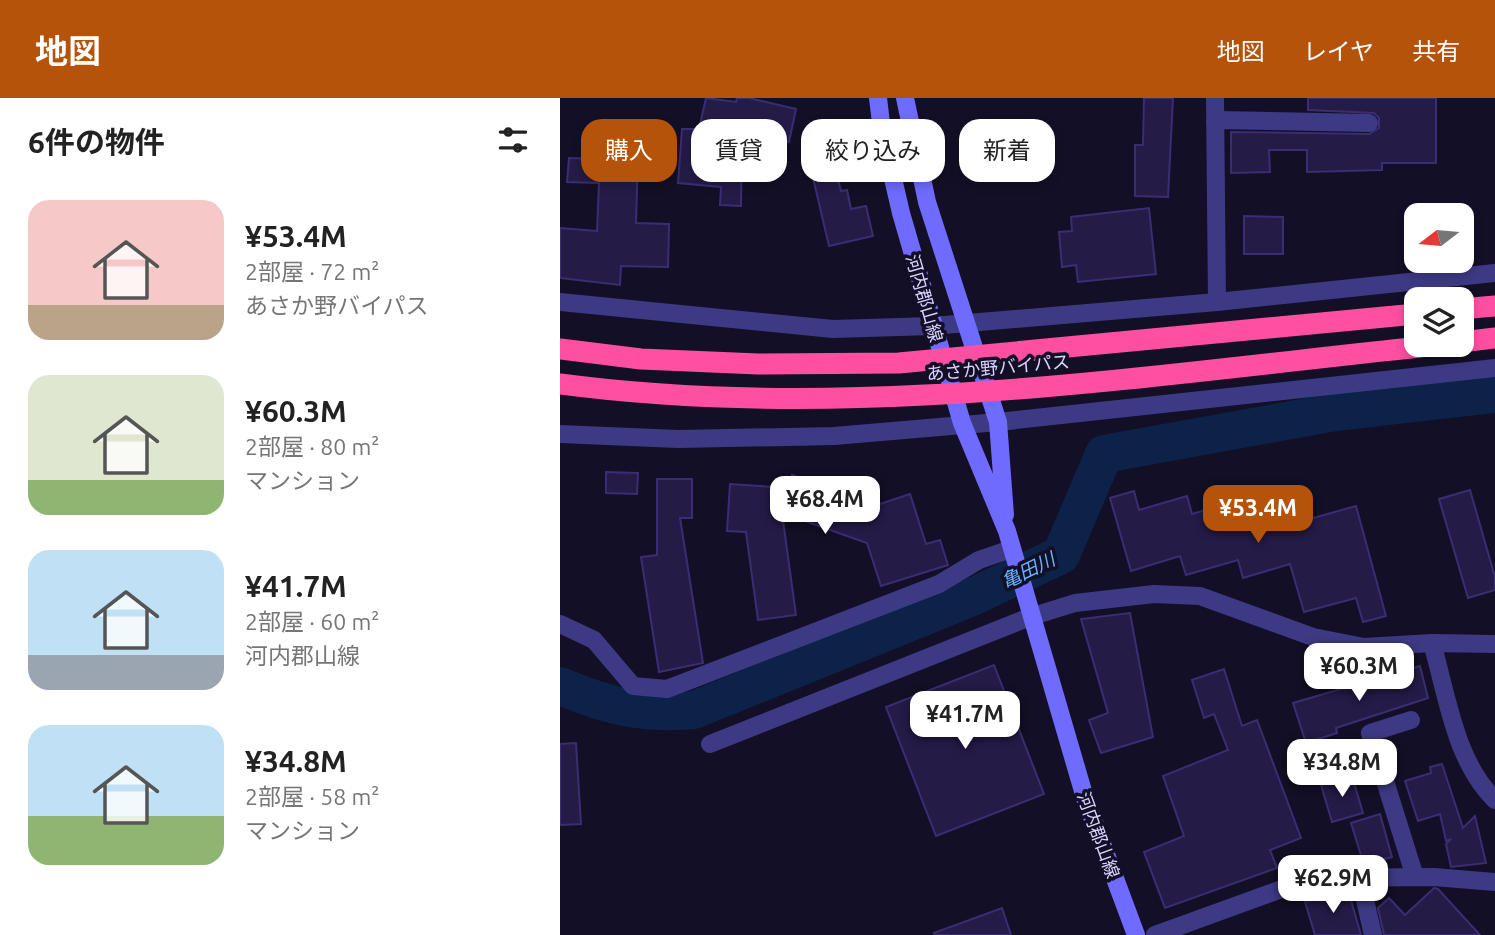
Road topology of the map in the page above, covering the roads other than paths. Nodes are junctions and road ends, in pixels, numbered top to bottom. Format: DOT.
graph roads {
  1 [pos="878,98"];
  2 [pos="905,98"];
  3 [pos="1215,98"];
  4 [pos="1215,120"];
  5 [pos="1369,123"];
  6 [pos="1495,274"];
  7 [pos="560,302"];
  8 [pos="1217,302"];
  9 [pos="1495,306"];
  10 [pos="1474,308"];
  11 [pos="1404,315"];
  12 [pos="965,321"];
  13 [pos="933,326"];
  14 [pos="1495,338"];
  15 [pos="1474,340"];
  16 [pos="1404,348"];
  17 [pos="560,349"];
  18 [pos="1495,368"];
  19 [pos="560,384"];
  20 [pos="998,422"];
  21 [pos="962,423"];
  22 [pos="560,434"];
  23 [pos="1007,531"];
  24 [pos="1011,549"];
  25 [pos="1030,617"];
  26 [pos="560,624"];
  27 [pos="1432,643"];
  28 [pos="1495,644"];
  29 [pos="1412,720"];
  30 [pos="710,744"];
  31 [pos="1495,800"];
  32 [pos="1415,877"];
  33 [pos="1360,878"];
  34 [pos="1495,882"];
  35 [pos="1136,935"];
  36 [pos="1155,935"];
  37 [pos="1373,935"];
  1 -- 13 [label="main road, 河内郡山線"];
  2 -- 12 [label="main road, 河内郡山線"];
  3 -- 4 [label="street"];
  4 -- 5 [label="street"];
  4 -- 8 [label="street"];
  6 -- 8 [label="street"];
  7 -- 13 [label="street"];
  8 -- 12 [label="street"];
  9 -- 10 [label="highway"];
  11 -- 17 [label="highway, あさか野バイパス, bridge"];
  12 -- 13 [label="street"];
  12 -- 20 [label="main road, 河内郡山線"];
  13 -- 21 [label="main road, 河内郡山線"];
  14 -- 15 [label="highway"];
  16 -- 19 [label="highway, あさか野バイパス, bridge"];
  18 -- 20 [label="street"];
  20 -- 21 [label="street"];
  20 -- 23 [label="main road, 河内郡山線"];
  21 -- 22 [label="street"];
  21 -- 23 [label="main road, 河内郡山線"];
  23 -- 24 [label="main road, 河内郡山線"];
  24 -- 25 [label="main road, 河内郡山線"];
  24 -- 26 [label="street"];
  25 -- 27 [label="street"];
  25 -- 30 [label="street"];
  25 -- 35 [label="main road, 河内郡山線"];
  27 -- 28 [label="street"];
  27 -- 31 [label="street"];
  29 -- 32 [label="street"];
  32 -- 33 [label="street"];
  32 -- 34 [label="street"];
  33 -- 36 [label="street"];
  33 -- 37 [label="street"];
}
